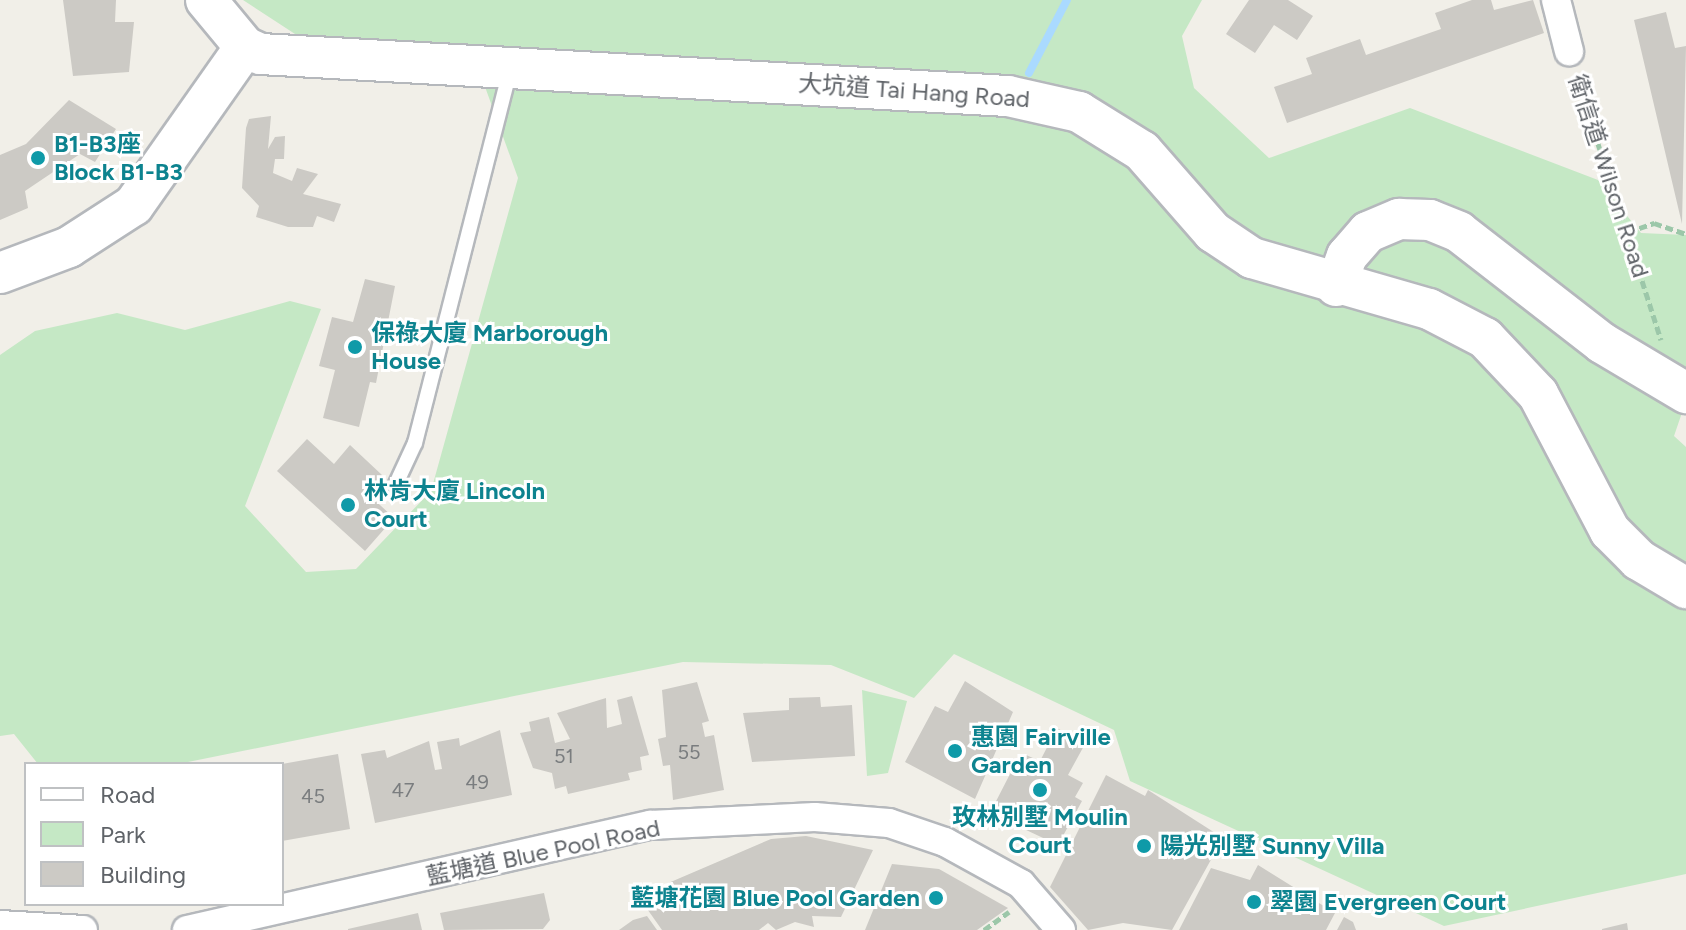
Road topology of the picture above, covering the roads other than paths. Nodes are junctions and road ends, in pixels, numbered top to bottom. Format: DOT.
graph roads {
  1 [pos="206,0"];
  2 [pos="1556,0"];
  3 [pos="245,47"];
  4 [pos="1569,51"];
  5 [pos="511,65"];
  6 [pos="0,273"];
  7 [pos="1336,286"];
  8 [pos="1686,393"];
  9 [pos="395,486"];
  10 [pos="1686,588"];
  11 [pos="0,925"];
  12 [pos="83,930"];
  13 [pos="187,930"];
  14 [pos="1061,930"];
  1 -- 3 [label="main road"];
  2 -- 4 [label="street, 衛信道 Wilson Road"];
  3 -- 5 [label="main road, 大坑道 Tai Hang Road"];
  3 -- 6 [label="main road"];
  5 -- 7 [label="main road, 大坑道 Tai Hang Road"];
  5 -- 9 [label="lane"];
  7 -- 8 [label="main road"];
  7 -- 10 [label="main road, 大坑道 Tai Hang Road"];
  11 -- 12 [label="street"];
  13 -- 14 [label="street, 藍塘道 Blue Pool Road"];
}
